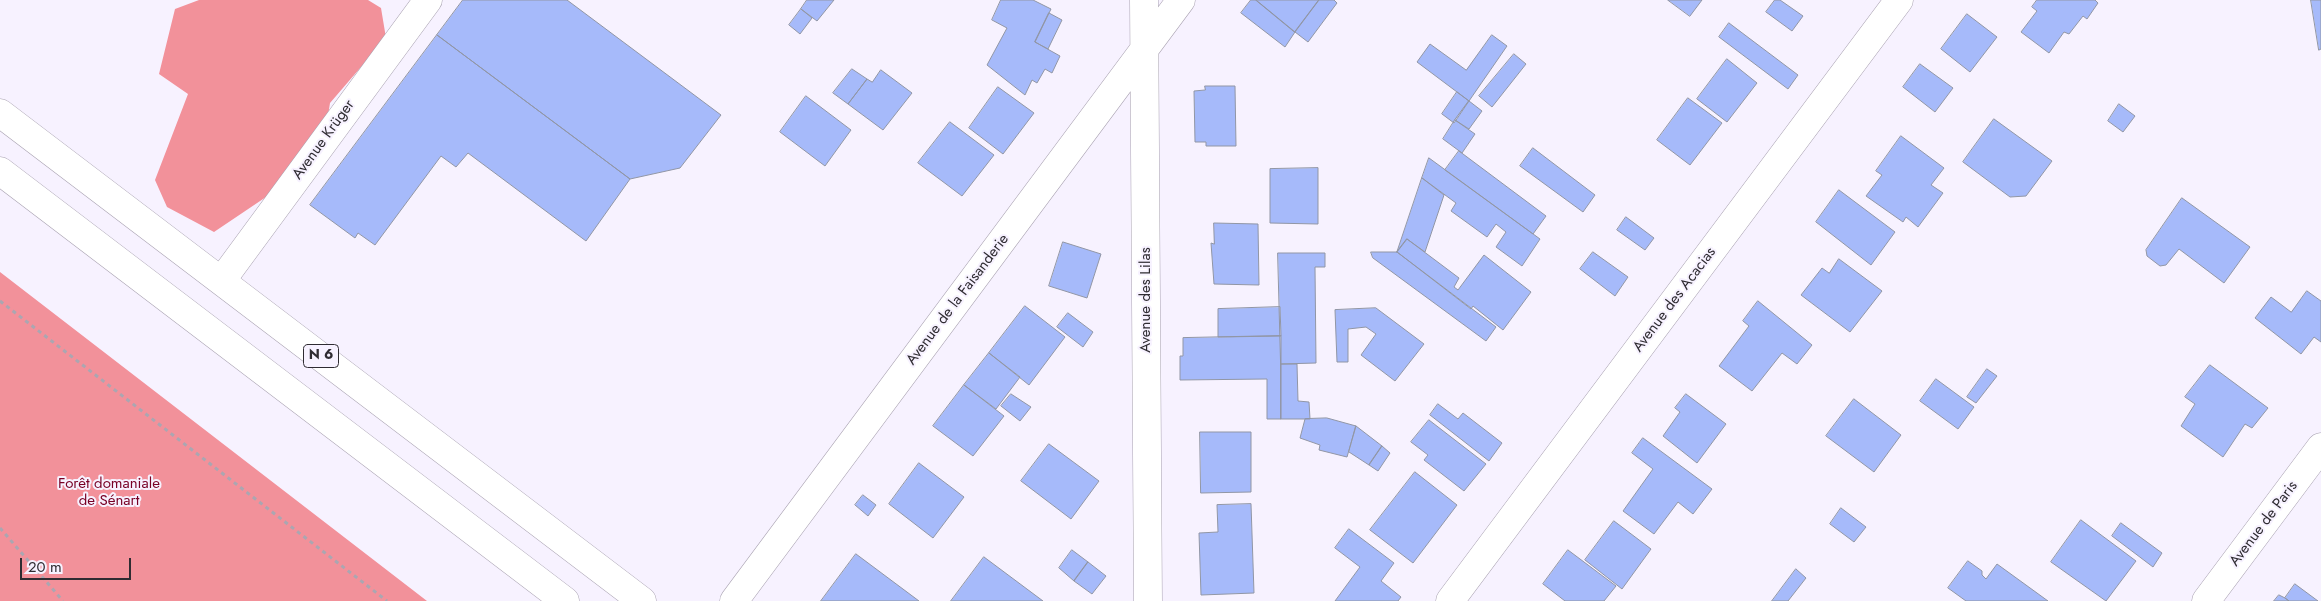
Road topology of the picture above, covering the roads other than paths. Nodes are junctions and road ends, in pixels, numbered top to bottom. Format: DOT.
graph roads {
  1 [pos="428,0"];
  2 [pos="1144,0"];
  3 [pos="1182,0"];
  4 [pos="1899,0"];
  5 [pos="1145,49"];
  6 [pos="0,113"];
  7 [pos="0,171"];
  8 [pos="222,280"];
  9 [pos="2321,447"];
  10 [pos="565,601"];
  11 [pos="642,601"];
  12 [pos="734,601"];
  13 [pos="1148,601"];
  14 [pos="1450,601"];
  15 [pos="2206,601"];
  1 -- 8 [label="street, Avenue Krüger"];
  2 -- 5 [label="street, Avenue des Lilas"];
  3 -- 5 [label="street, Avenue de la Faisanderie"];
  4 -- 14 [label="street, Avenue des Acacias"];
  5 -- 12 [label="street, Avenue de la Faisanderie"];
  5 -- 13 [label="street, Avenue des Lilas"];
  6 -- 8 [label="street, N 6"];
  7 -- 10 [label="street"];
  8 -- 11 [label="street, N 6"];
  9 -- 15 [label="street, Avenue de Paris"];
}
